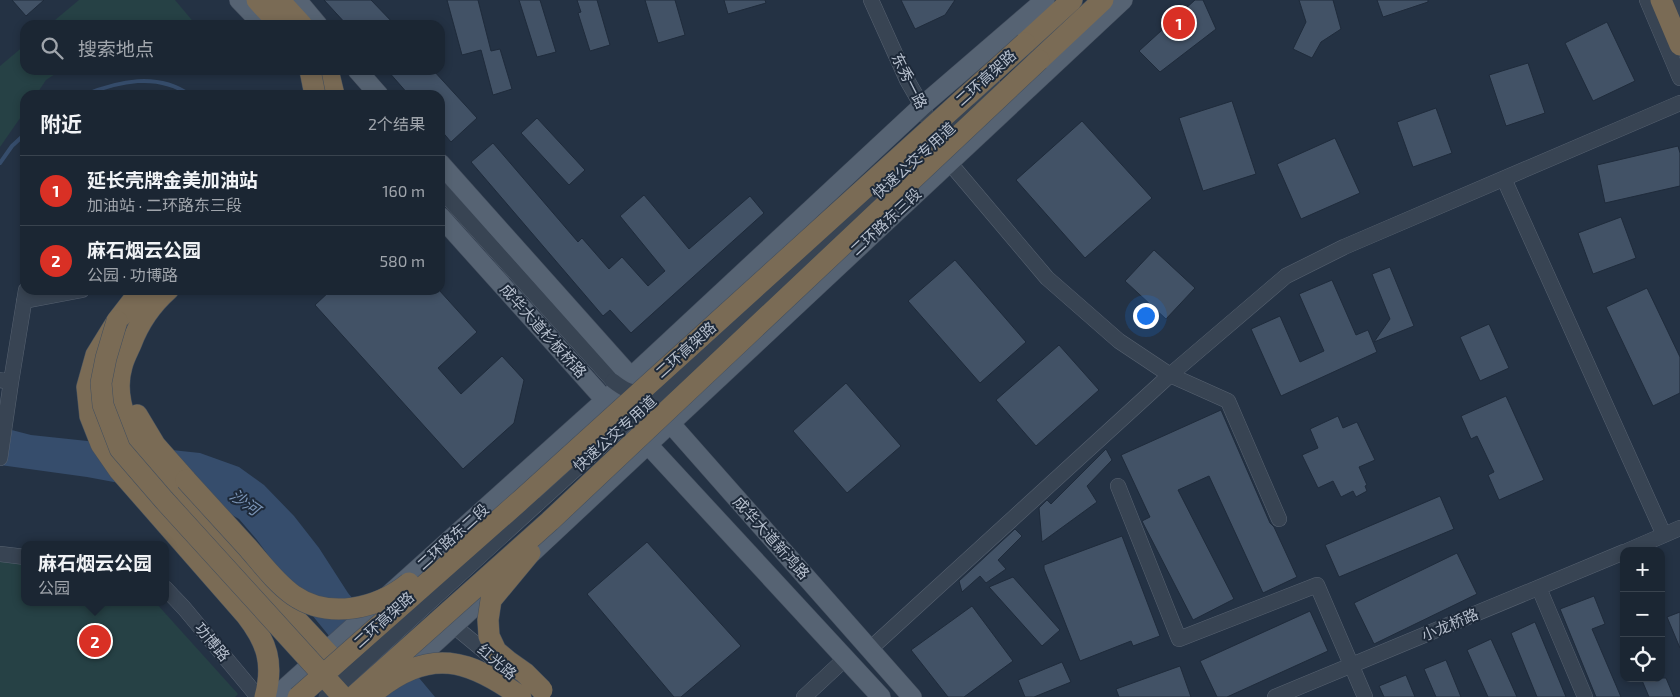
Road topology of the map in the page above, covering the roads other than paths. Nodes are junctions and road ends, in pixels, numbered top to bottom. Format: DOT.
graph roads {
  1 [pos="239,0"];
  2 [pos="257,0"];
  3 [pos="279,0"];
  4 [pos="297,0"];
  5 [pos="871,0"];
  6 [pos="1045,0"];
  7 [pos="1072,0"];
  8 [pos="1103,0"];
  9 [pos="1123,0"];
  10 [pos="1647,0"];
  11 [pos="1661,0"];
  12 [pos="1674,0"];
  13 [pos="1680,15"];
  14 [pos="258,20"];
  15 [pos="275,20"];
  16 [pos="297,20"];
  17 [pos="314,20"];
  18 [pos="1025,43"];
  19 [pos="1680,45"];
  20 [pos="1040,60"];
  21 [pos="311,75"];
  22 [pos="311,75"];
  23 [pos="329,75"];
  24 [pos="1680,78"];
  25 [pos="314,90"];
  26 [pos="327,90"];
  27 [pos="331,90"];
  28 [pos="1680,103"];
  29 [pos="922,106"];
  30 [pos="970,110"];
  31 [pos="949,162"];
  32 [pos="445,169"];
  33 [pos="1504,179"];
  34 [pos="445,194"];
  35 [pos="445,222"];
  36 [pos="25,295"];
  37 [pos="137,295"];
  38 [pos="163,295"];
  39 [pos="117,321"];
  40 [pos="135,333"];
  41 [pos="1170,375"];
  42 [pos="622,379"];
  43 [pos="5,381"];
  44 [pos="664,389"];
  45 [pos="604,399"];
  46 [pos="670,425"];
  47 [pos="621,428"];
  48 [pos="648,444"];
  49 [pos="0,458"];
  50 [pos="1118,486"];
  51 [pos="1279,519"];
  52 [pos="550,521"];
  53 [pos="1680,528"];
  54 [pos="1664,535"];
  55 [pos="470,543"];
  56 [pos="1635,547"];
  57 [pos="1620,553"];
  58 [pos="0,554"];
  59 [pos="21,557"];
  60 [pos="1539,588"];
  61 [pos="169,592"];
  62 [pos="454,626"];
  63 [pos="870,649"];
  64 [pos="846,658"];
  65 [pos="1351,666"];
  66 [pos="258,697"];
  67 [pos="265,697"];
  68 [pos="275,697"];
  69 [pos="298,697"];
  70 [pos="326,697"];
  71 [pos="343,697"];
  72 [pos="353,697"];
  73 [pos="369,697"];
  74 [pos="375,697"];
  75 [pos="521,697"];
  76 [pos="540,697"];
  77 [pos="546,697"];
  78 [pos="804,697"];
  79 [pos="881,697"];
  80 [pos="912,697"];
  81 [pos="1275,697"];
  82 [pos="1365,697"];
  83 [pos="1585,697"];
  1 -- 14 [label="main road"];
  2 -- 15 [label="highway"];
  3 -- 16 [label="highway"];
  4 -- 17 [label="main road"];
  5 -- 29 [label="street, 东秀一路"];
  6 -- 29 [label="main road"];
  7 -- 18 [label="highway, 二环高架路"];
  8 -- 20 [label="highway, 二环高架路"];
  9 -- 31 [label="main road, 二环路东三段"];
  10 -- 24 [label="street"];
  11 -- 19 [label="highway"];
  12 -- 13 [label="street"];
  18 -- 30 [label="street, bridge"];
  18 -- 55 [label="highway, 二环高架路, bridge"];
  20 -- 30 [label="street, bridge"];
  20 -- 52 [label="highway, 二环高架路, bridge"];
  21 -- 26 [label="main road"];
  22 -- 25 [label="highway, bridge"];
  23 -- 27 [label="highway"];
  28 -- 33 [label="street"];
  29 -- 31 [label="street, 东秀一路"];
  29 -- 42 [label="main road"];
  30 -- 44 [label="street, 快速公交专用道, bridge"];
  31 -- 41 [label="street, 东秀一路"];
  31 -- 46 [label="main road, 二环路东三段"];
  32 -- 42 [label="main road"];
  33 -- 41 [label="street"];
  33 -- 54 [label="street"];
  34 -- 42 [label="street"];
  35 -- 45 [label="main road, 成华大道杉板桥路"];
  36 -- 43 [label="street"];
  37 -- 39 [label="highway"];
  38 -- 40 [label="highway"];
  39 -- 67 [label="highway, bridge"];
  39 -- 71 [label="highway, bridge"];
  40 -- 55 [label="highway, bridge"];
  40 -- 73 [label="highway, bridge"];
  41 -- 51 [label="street, 东秀一路"];
  41 -- 63 [label="street"];
  42 -- 44 [label="street, bridge"];
  42 -- 45 [label="main road, 二环路东二段"];
  42 -- 46 [label="main road, 成华大道新鸿路"];
  42 -- 47 [label="street, bridge"];
  43 -- 49 [label="street"];
  44 -- 47 [label="street, 快速公交专用道, bridge"];
  45 -- 48 [label="main road, 成华大道杉板桥路"];
  45 -- 68 [label="main road, 二环路东二段"];
  46 -- 48 [label="main road, 二环路东三段"];
  46 -- 63 [label="main road, 成华大道新鸿路"];
  47 -- 70 [label="street, 快速公交专用道, bridge"];
  48 -- 62 [label="main road"];
  48 -- 64 [label="main road, 成华大道新鸿路"];
  50 -- 65 [label="street"];
  52 -- 72 [label="highway, 二环高架路, bridge"];
  52 -- 77 [label="highway, bridge"];
  53 -- 54 [label="street, 小龙桥路"];
  54 -- 56 [label="street, 小龙桥路"];
  55 -- 69 [label="highway, 二环高架路, bridge"];
  57 -- 60 [label="street, 小龙桥路"];
  58 -- 59 [label="street"];
  60 -- 65 [label="street, 小龙桥路"];
  60 -- 83 [label="street"];
  61 -- 66 [label="street, 功博路"];
  62 -- 74 [label="main road, bridge"];
  62 -- 76 [label="street, 红光路"];
  63 -- 80 [label="main road, 成华大道新鸿路"];
  64 -- 78 [label="street"];
  64 -- 79 [label="main road, 成华大道新鸿路"];
  65 -- 81 [label="street, 小龙桥路"];
  65 -- 82 [label="street"];
  73 -- 75 [label="highway, bridge"];
}
